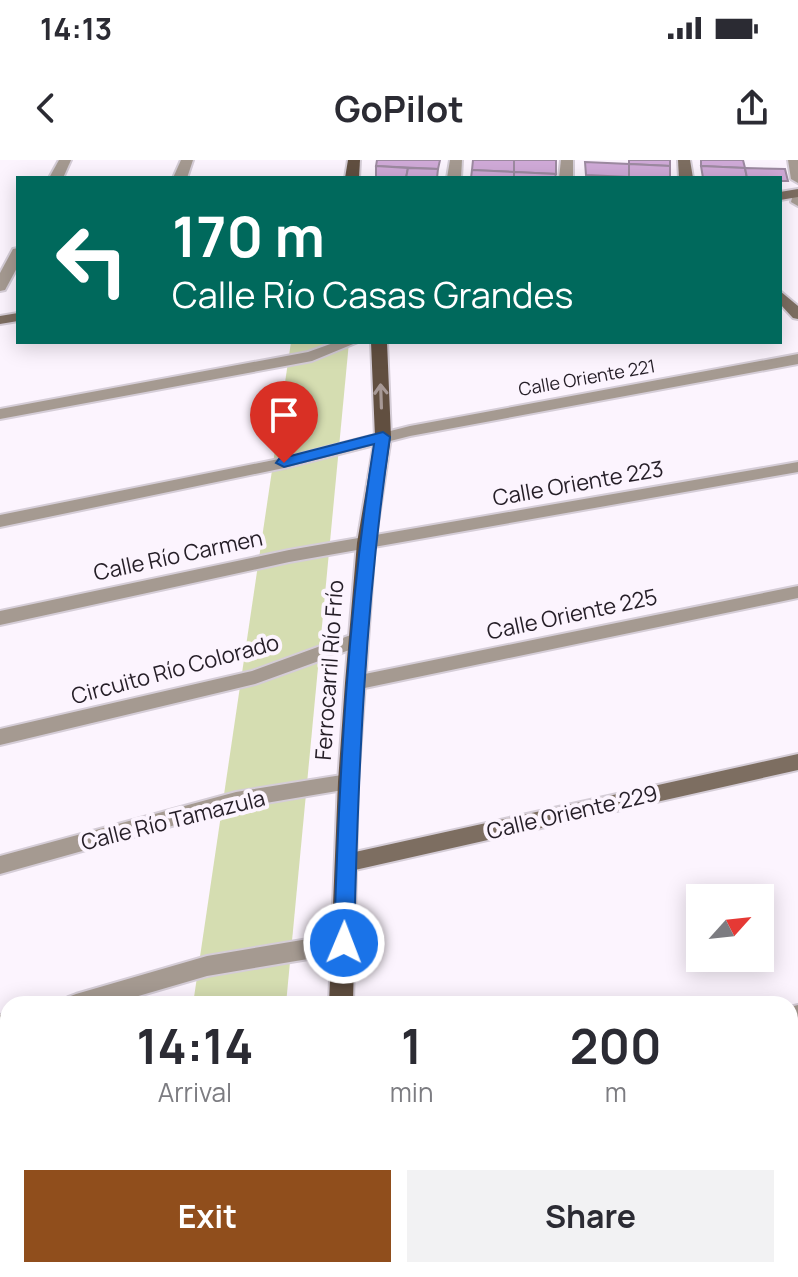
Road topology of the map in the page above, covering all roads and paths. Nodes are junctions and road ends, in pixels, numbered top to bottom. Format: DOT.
graph roads {
  1 [pos="794,160"];
  2 [pos="798,179"];
  3 [pos="16,256"];
  4 [pos="0,287"];
  5 [pos="782,297"];
  6 [pos="798,315"];
  7 [pos="345,344"];
  8 [pos="379,344"];
  9 [pos="798,359"];
  10 [pos="0,414"];
  11 [pos="383,437"];
  12 [pos="798,467"];
  13 [pos="0,521"];
  14 [pos="366,543"];
  15 [pos="798,592"];
  16 [pos="0,618"];
  17 [pos="359,639"];
  18 [pos="355,683"];
  19 [pos="0,737"];
  20 [pos="798,762"];
  21 [pos="348,782"];
  22 [pos="346,863"];
  23 [pos="0,865"];
  24 [pos="344,943"];
  25 [pos="104,996"];
  26 [pos="341,996"];
  1 -- 2 [label="street"];
  3 -- 4 [label="street"];
  5 -- 6 [label="street"];
  7 -- 10 [label="street"];
  11 -- 8 [label="main road, Ferrocarril Río Frío, one-way"];
  9 -- 11 [label="street, Calle Oriente 221"];
  11 -- 13 [label="street, Calle Oriente 221"];
  11 -- 14 [label="main road, Ferrocarril Río Frío"];
  12 -- 14 [label="street, Calle Oriente 223"];
  14 -- 16 [label="street, Calle Río Carmen"];
  14 -- 17 [label="main road, Ferrocarril Río Frío"];
  15 -- 18 [label="street, Calle Oriente 225"];
  17 -- 18 [label="main road, Ferrocarril Río Frío"];
  17 -- 19 [label="street, Circuito Río Colorado"];
  18 -- 21 [label="main road, Ferrocarril Río Frío"];
  20 -- 22 [label="street, Calle Oriente 229"];
  21 -- 22 [label="main road, Ferrocarril Río Frío"];
  21 -- 23 [label="street, Calle Río Tamazula"];
  22 -- 24 [label="main road, Ferrocarril Río Frío"];
  24 -- 25 [label="street"];
  24 -- 26 [label="main road, Ferrocarril Río Frío"];
}
